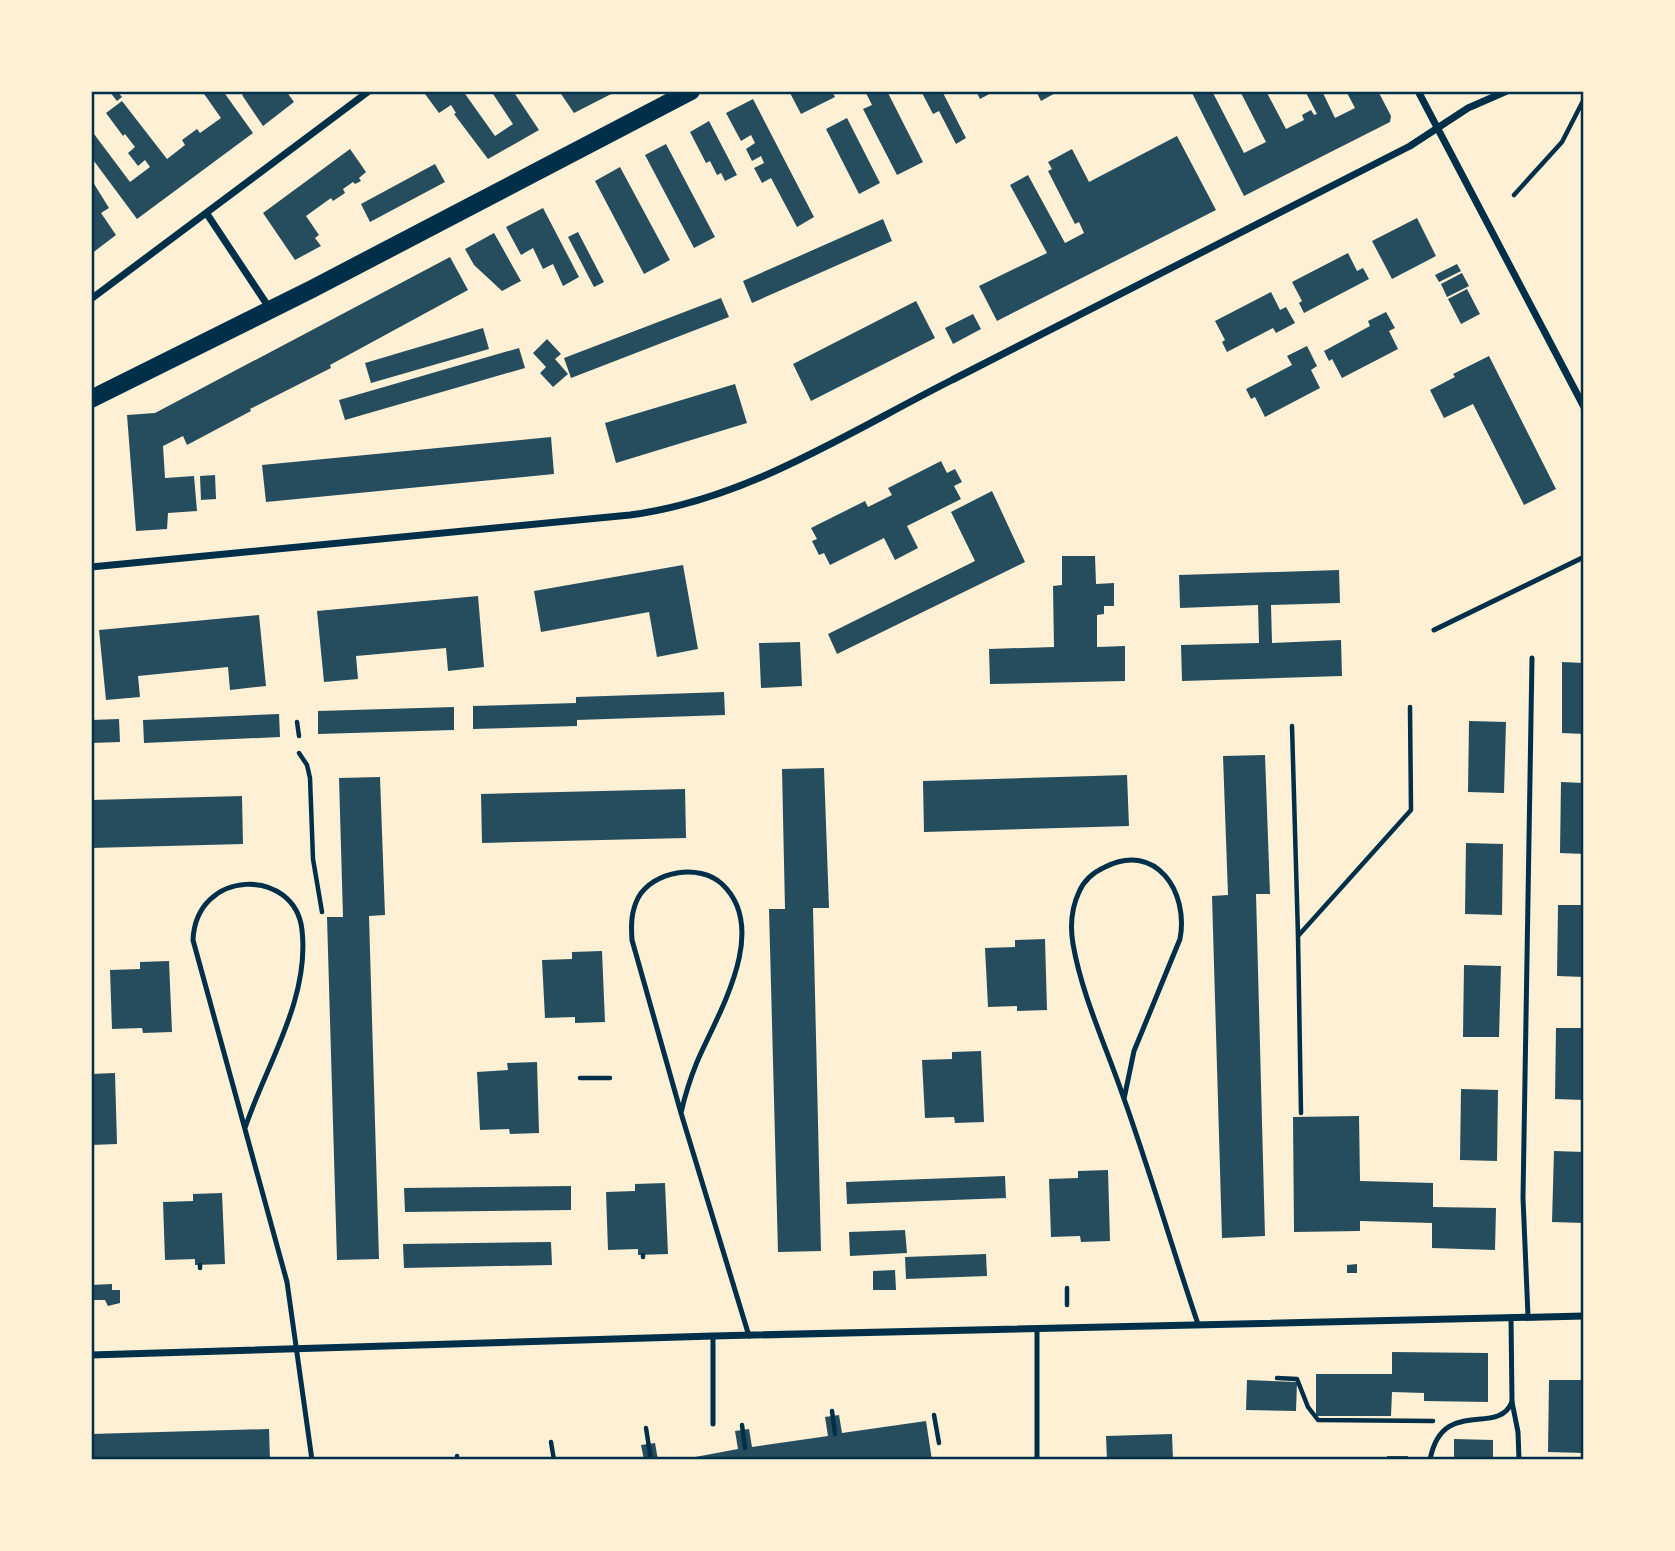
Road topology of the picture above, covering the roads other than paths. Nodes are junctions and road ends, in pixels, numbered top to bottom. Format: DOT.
graph roads {
  1 [pos="369,91"];
  2 [pos="691,91"];
  3 [pos="1419,91"];
  4 [pos="1507,91"];
  5 [pos="1437,127"];
  6 [pos="207,214"];
  7 [pos="91,299"];
  8 [pos="270,309"];
  9 [pos="91,399"];
  10 [pos="1584,407"];
  11 [pos="1584,557"];
  12 [pos="91,567"];
  13 [pos="1434,630"];
  14 [pos="1532,658"];
  15 [pos="1124,1099"];
  16 [pos="681,1113"];
  17 [pos="245,1128"];
  18 [pos="1511,1316"];
  19 [pos="1528,1316"];
  20 [pos="1584,1316"];
  21 [pos="1198,1324"];
  22 [pos="1037,1328"];
  23 [pos="713,1336"];
  24 [pos="749,1336"];
  25 [pos="296,1348"];
  26 [pos="91,1355"];
  27 [pos="1512,1402"];
  28 [pos="713,1424"];
  29 [pos="312,1460"];
  30 [pos="1037,1460"];
  31 [pos="1430,1460"];
  32 [pos="1519,1460"];
  1 -- 6 [label="street"];
  2 -- 8 [label="main road"];
  3 -- 5 [label="street"];
  4 -- 5 [label="street"];
  5 -- 10 [label="street"];
  5 -- 12 [label="street"];
  6 -- 7 [label="street"];
  6 -- 8 [label="street"];
  8 -- 9 [label="main road"];
  11 -- 13 [label="lane"];
  14 -- 19 [label="lane"];
  15 -- 15 [label="lane"];
  15 -- 21 [label="lane"];
  16 -- 16 [label="lane"];
  16 -- 24 [label="lane"];
  17 -- 17 [label="lane"];
  17 -- 25 [label="lane"];
  18 -- 19 [label="street"];
  18 -- 21 [label="street"];
  18 -- 27 [label="lane"];
  19 -- 20 [label="street"];
  21 -- 22 [label="street"];
  22 -- 24 [label="street"];
  22 -- 30 [label="lane"];
  23 -- 24 [label="street"];
  23 -- 25 [label="street"];
  23 -- 28 [label="lane"];
  25 -- 26 [label="street"];
  25 -- 29 [label="lane"];
  27 -- 31 [label="lane"];
  27 -- 32 [label="lane"];
}
